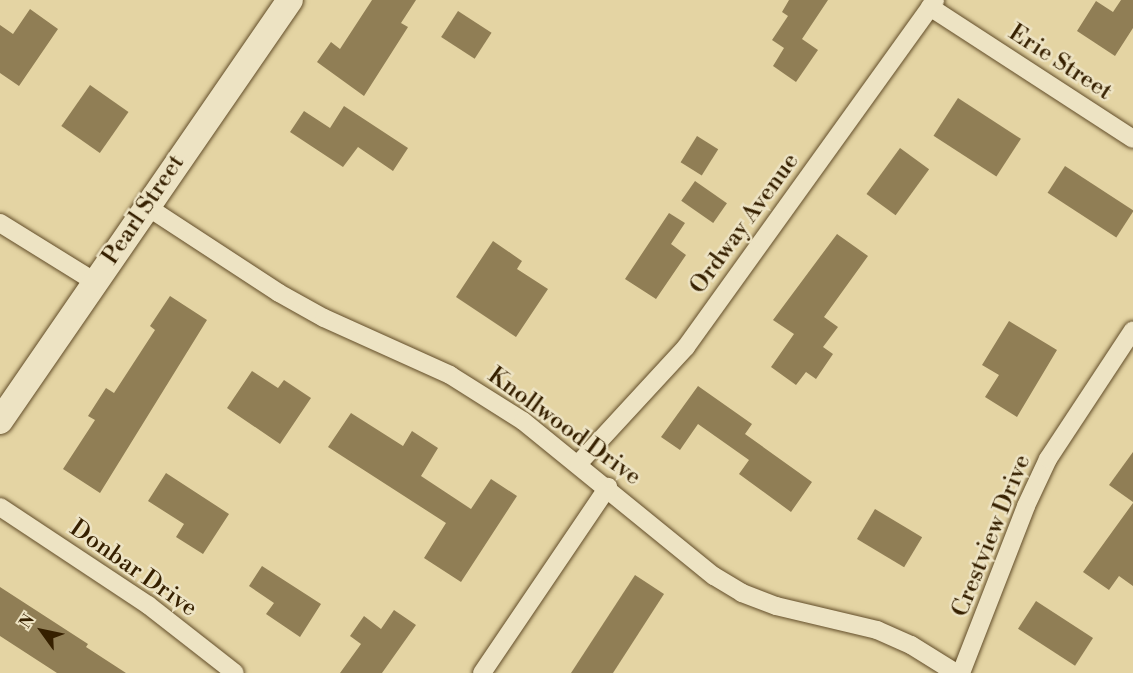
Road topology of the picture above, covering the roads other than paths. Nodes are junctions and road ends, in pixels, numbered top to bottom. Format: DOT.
graph roads {
  1 [pos="290,0"];
  2 [pos="933,4"];
  3 [pos="1133,140"];
  4 [pos="146,206"];
  5 [pos="0,223"];
  6 [pos="95,282"];
  7 [pos="1133,330"];
  8 [pos="0,421"];
  9 [pos="579,463"];
  10 [pos="608,487"];
  11 [pos="0,507"];
  12 [pos="235,673"];
  13 [pos="482,673"];
  14 [pos="956,673"];
  15 [pos="961,673"];
  1 -- 4 [label="street, Pearl Street"];
  2 -- 3 [label="street, Erie Street"];
  2 -- 9 [label="street, Ordway Avenue"];
  4 -- 6 [label="street, Pearl Street"];
  4 -- 9 [label="street, Knollwood Drive"];
  5 -- 6 [label="street"];
  6 -- 8 [label="street, Pearl Street"];
  7 -- 15 [label="street, Crestview Drive"];
  9 -- 10 [label="street, Knollwood Drive"];
  10 -- 13 [label="street"];
  10 -- 14 [label="street, Knollwood Drive"];
  11 -- 12 [label="street, Donbar Drive"];
}
